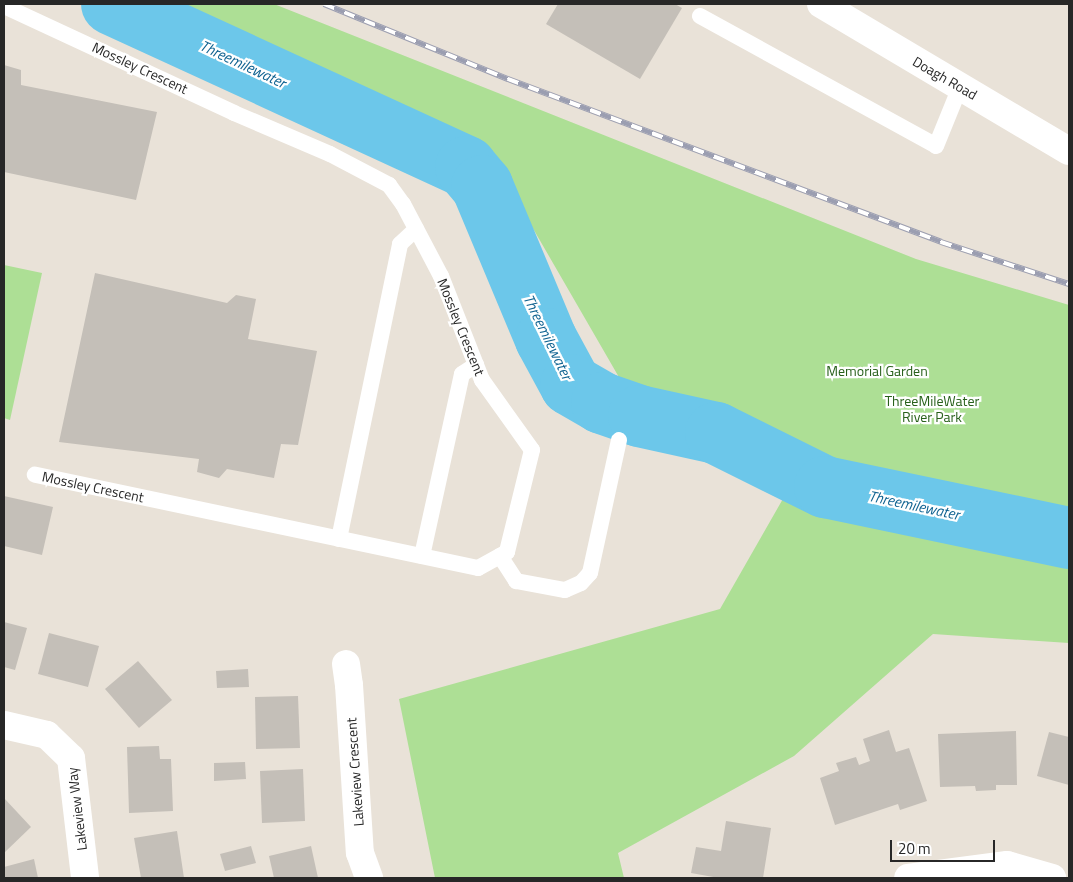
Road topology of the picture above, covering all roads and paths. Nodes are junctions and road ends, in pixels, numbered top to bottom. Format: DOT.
graph roads {
  1 [pos="821,4"];
  2 [pos="4,6"];
  3 [pos="700,16"];
  4 [pos="960,87"];
  5 [pos="1069,151"];
  6 [pos="416,229"];
  7 [pos="476,365"];
  8 [pos="619,440"];
  9 [pos="35,475"];
  10 [pos="339,539"];
  11 [pos="422,556"];
  12 [pos="500,556"];
  13 [pos="346,664"];
  14 [pos="4,725"];
  15 [pos="85,878"];
  16 [pos="369,878"];
  17 [pos="908,878"];
  18 [pos="1052,878"];
  1 -- 4 [label="street, Doagh Road"];
  2 -- 6 [label="lane, Mossley Crescent"];
  3 -- 4 [label="lane"];
  4 -- 5 [label="street, Doagh Road"];
  6 -- 7 [label="lane, Mossley Crescent"];
  6 -- 10 [label="lane"];
  7 -- 11 [label="lane"];
  7 -- 12 [label="lane, Mossley Crescent"];
  8 -- 12 [label="lane"];
  9 -- 10 [label="lane, Mossley Crescent"];
  10 -- 11 [label="lane, Mossley Crescent"];
  11 -- 12 [label="lane, Mossley Crescent"];
  13 -- 16 [label="street, Lakeview Crescent"];
  14 -- 15 [label="street, Lakeview Way"];
  17 -- 18 [label="street"];
}
